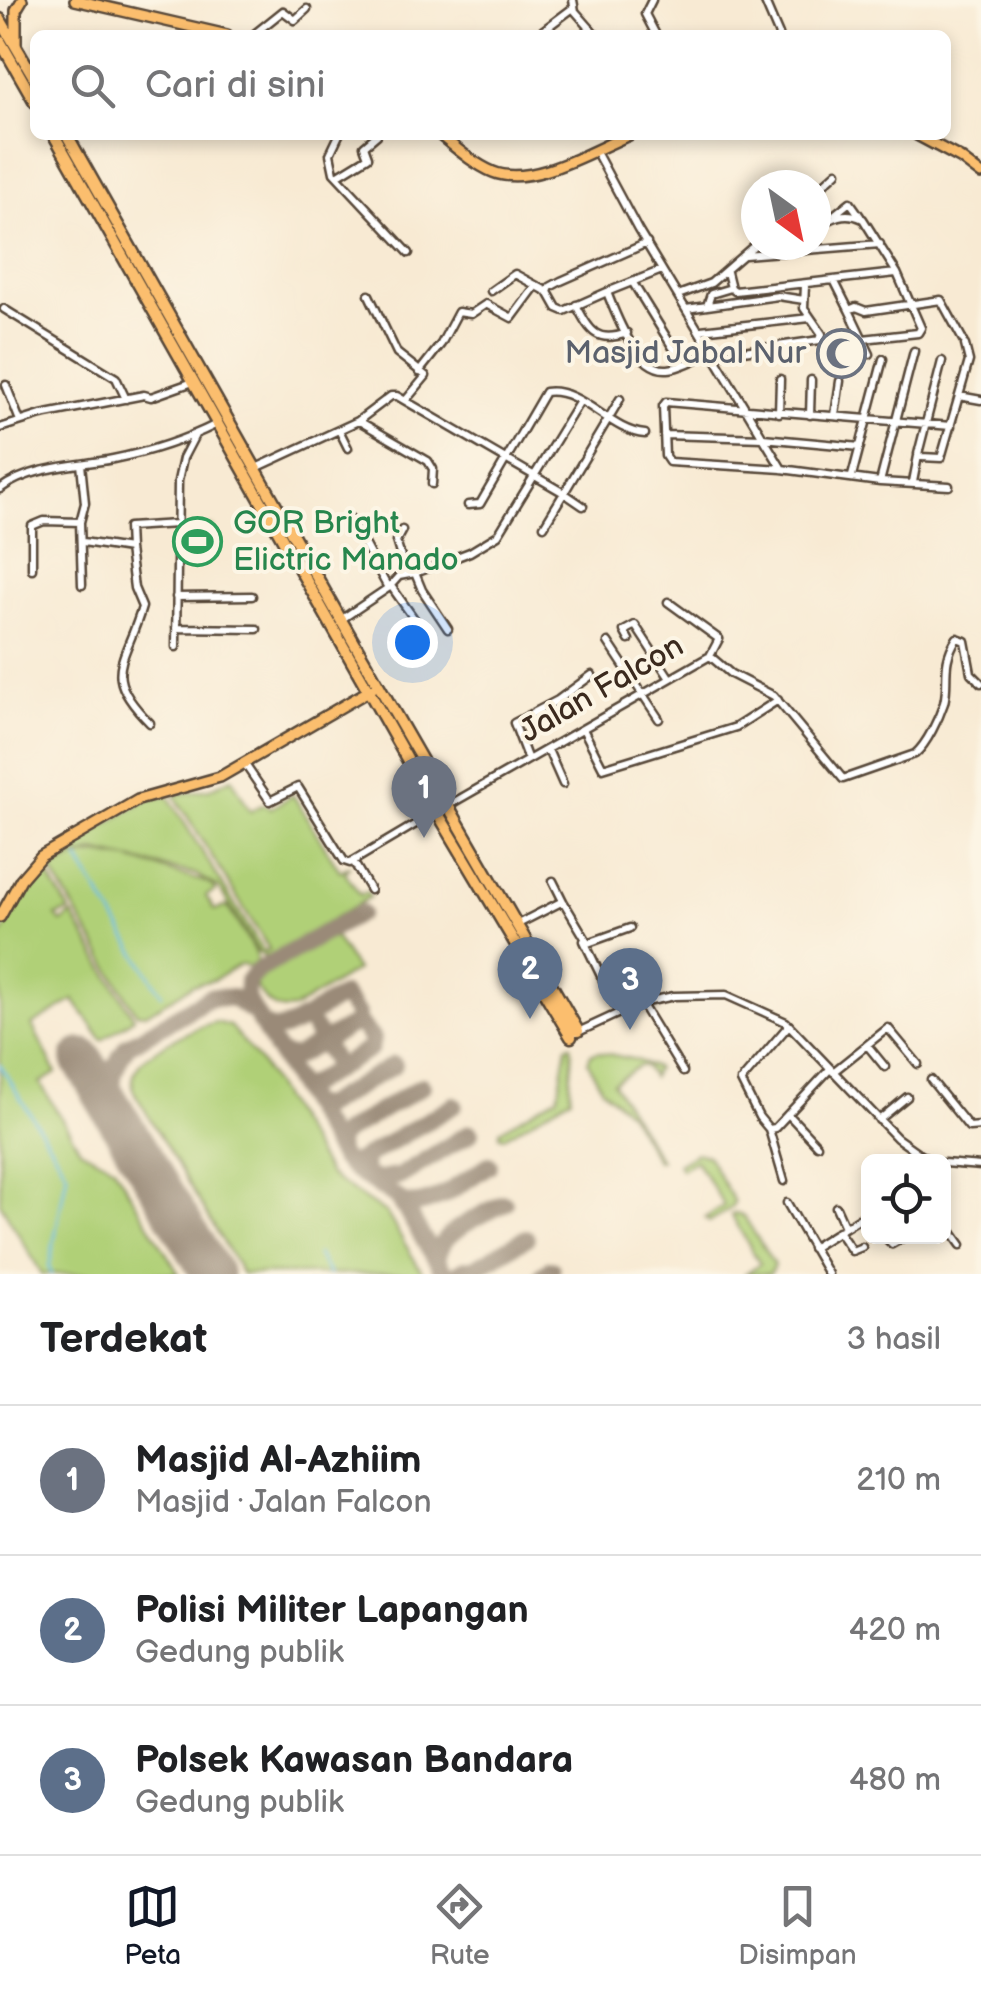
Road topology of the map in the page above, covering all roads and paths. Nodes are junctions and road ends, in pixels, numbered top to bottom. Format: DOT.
graph roads {
  1 [pos="75,0"];
  2 [pos="652,0"];
  3 [pos="764,0"];
  4 [pos="18,3"];
  5 [pos="573,4"];
  6 [pos="307,10"];
  7 [pos="0,18"];
  8 [pos="205,30"];
  9 [pos="260,30"];
  10 [pos="543,30"];
  11 [pos="592,30"];
  12 [pos="653,30"];
  13 [pos="777,30"];
  14 [pos="0,40"];
  15 [pos="16,48"];
  16 [pos="30,72"];
  17 [pos="30,93"];
  18 [pos="57,140"];
  19 [pos="71,140"];
  20 [pos="337,140"];
  21 [pos="371,140"];
  22 [pos="447,140"];
  23 [pos="616,140"];
  24 [pos="926,140"];
  25 [pos="594,149"];
  26 [pos="837,172"];
  27 [pos="981,174"];
  28 [pos="337,176"];
  29 [pos="831,177"];
  30 [pos="831,218"];
  31 [pos="646,244"];
  32 [pos="880,244"];
  33 [pos="831,246"];
  34 [pos="409,253"];
  35 [pos="741,258"];
  36 [pos="662,270"];
  37 [pos="727,272"];
  38 [pos="897,273"];
  39 [pos="834,280"];
  40 [pos="632,283"];
  41 [pos="711,283"];
  42 [pos="805,285"];
  43 [pos="535,287"];
  44 [pos="731,288"];
  45 [pos="491,291"];
  46 [pos="548,292"];
  47 [pos="607,292"];
  48 [pos="711,294"];
  49 [pos="369,295"];
  50 [pos="678,295"];
  51 [pos="804,300"];
  52 [pos="910,302"];
  53 [pos="576,306"];
  54 [pos="707,306"];
  55 [pos="4,309"];
  56 [pos="686,309"];
  57 [pos="849,310"];
  58 [pos="811,318"];
  59 [pos="701,330"];
  60 [pos="626,333"];
  61 [pos="863,338"];
  62 [pos="914,351"];
  63 [pos="714,353"];
  64 [pos="870,354"];
  65 [pos="184,355"];
  66 [pos="883,359"];
  67 [pos="981,360"];
  68 [pos="942,361"];
  69 [pos="683,364"];
  70 [pos="968,364"];
  71 [pos="420,372"];
  72 [pos="780,379"];
  73 [pos="811,380"];
  74 [pos="840,381"];
  75 [pos="194,382"];
  76 [pos="6,385"];
  77 [pos="959,396"];
  78 [pos="126,399"];
  79 [pos="620,399"];
  80 [pos="406,400"];
  81 [pos="981,400"];
  82 [pos="580,401"];
  83 [pos="746,411"];
  84 [pos="779,413"];
  85 [pos="810,415"];
  86 [pos="835,415"];
  87 [pos="609,418"];
  88 [pos="868,418"];
  89 [pos="358,420"];
  90 [pos="20,421"];
  91 [pos="894,421"];
  92 [pos="218,424"];
  93 [pos="925,424"];
  94 [pos="952,426"];
  95 [pos="0,428"];
  96 [pos="339,430"];
  97 [pos="196,434"];
  98 [pos="645,434"];
  99 [pos="664,435"];
  100 [pos="762,438"];
  101 [pos="348,448"];
  102 [pos="860,448"];
  103 [pos="918,455"];
  104 [pos="506,459"];
  105 [pos="81,464"];
  106 [pos="256,468"];
  107 [pos="782,469"];
  108 [pos="536,476"];
  109 [pos="852,476"];
  110 [pos="880,482"];
  111 [pos="913,482"];
  112 [pos="432,484"];
  113 [pos="950,486"];
  114 [pos="0,490"];
  115 [pos="564,493"];
  116 [pos="468,505"];
  117 [pos="583,506"];
  118 [pos="350,518"];
  119 [pos="80,522"];
  120 [pos="177,524"];
  121 [pos="544,526"];
  122 [pos="402,530"];
  123 [pos="83,542"];
  124 [pos="129,549"];
  125 [pos="32,569"];
  126 [pos="308,572"];
  127 [pos="415,572"];
  128 [pos="406,574"];
  129 [pos="82,584"];
  130 [pos="390,587"];
  131 [pos="252,596"];
  132 [pos="176,597"];
  133 [pos="668,602"];
  134 [pos="341,620"];
  135 [pos="415,620"];
  136 [pos="176,628"];
  137 [pos="258,628"];
  138 [pos="448,629"];
  139 [pos="629,640"];
  140 [pos="608,642"];
  141 [pos="176,647"];
  142 [pos="710,656"];
  143 [pos="592,675"];
  144 [pos="669,677"];
  145 [pos="981,683"];
  146 [pos="374,688"];
  147 [pos="640,694"];
  148 [pos="778,700"];
  149 [pos="659,719"];
  150 [pos="150,723"];
  151 [pos="583,730"];
  152 [pos="548,750"];
  153 [pos="528,760"];
  154 [pos="244,763"];
  155 [pos="563,784"];
  156 [pos="442,809"];
  157 [pos="353,861"];
  158 [pos="553,880"];
  159 [pos="370,890"];
  160 [pos="563,901"];
  161 [pos="0,917"];
  162 [pos="517,925"];
  163 [pos="630,928"];
  164 [pos="584,940"];
  165 [pos="641,1004"];
  166 [pos="618,1012"];
  167 [pos="789,1025"];
  168 [pos="574,1034"];
  169 [pos="867,1044"];
  170 [pos="918,1064"];
  171 [pos="884,1067"];
  172 [pos="832,1070"];
  173 [pos="683,1072"];
  174 [pos="932,1080"];
  175 [pos="908,1097"];
  176 [pos="788,1114"];
  177 [pos="878,1120"];
  178 [pos="981,1126"];
  179 [pos="769,1129"];
  180 [pos="818,1145"];
  181 [pos="915,1154"];
  182 [pos="951,1163"];
  183 [pos="981,1166"];
  184 [pos="784,1182"];
  185 [pos="787,1203"];
  186 [pos="836,1206"];
  187 [pos="861,1217"];
  188 [pos="841,1229"];
  189 [pos="951,1230"];
  190 [pos="961,1245"];
  191 [pos="812,1248"];
  192 [pos="862,1248"];
  193 [pos="828,1274"];
  1 -- 8 [label="main road"];
  2 -- 12 [label="street"];
  3 -- 13 [label="street"];
  4 -- 15 [label="main road"];
  5 -- 10 [label="street"];
  5 -- 11 [label="street"];
  6 -- 9 [label="street"];
  7 -- 15 [label="highway"];
  14 -- 17 [label="highway"];
  15 -- 16 [label="highway"];
  18 -- 65 [label="highway"];
  19 -- 65 [label="highway"];
  20 -- 28 [label="street"];
  21 -- 28 [label="street"];
  22 -- 25 [label="main road"];
  23 -- 25 [label="main road"];
  24 -- 27 [label="main road"];
  25 -- 31 [label="street"];
  26 -- 29 [label="street"];
  28 -- 34 [label="street"];
  30 -- 32 [label="street"];
  31 -- 36 [label="street"];
  31 -- 46 [label="street"];
  32 -- 33 [label="street"];
  32 -- 38 [label="street"];
  35 -- 37 [label="street"];
  36 -- 40 [label="street"];
  36 -- 50 [label="street"];
  37 -- 41 [label="street"];
  37 -- 44 [label="street"];
  38 -- 39 [label="street"];
  38 -- 52 [label="street"];
  39 -- 42 [label="street"];
  39 -- 57 [label="street"];
  40 -- 47 [label="street"];
  40 -- 69 [label="street"];
  41 -- 48 [label="street"];
  41 -- 50 [label="street"];
  42 -- 44 [label="street"];
  42 -- 51 [label="street"];
  43 -- 45 [label="street"];
  43 -- 46 [label="street"];
  43 -- 71 [label="street"];
  44 -- 48 [label="street"];
  46 -- 53 [label="street"];
  47 -- 53 [label="street"];
  47 -- 60 [label="street"];
  48 -- 54 [label="street"];
  49 -- 71 [label="street"];
  50 -- 56 [label="street"];
  51 -- 54 [label="street"];
  51 -- 58 [label="street"];
  52 -- 57 [label="street"];
  52 -- 61 [label="street"];
  52 -- 70 [label="street"];
  53 -- 60 [label="street"];
  54 -- 56 [label="street"];
  55 -- 78 [label="street"];
  56 -- 59 [label="street"];
  57 -- 61 [label="street"];
  58 -- 59 [label="street"];
  58 -- 63 [label="street"];
  59 -- 63 [label="street"];
  60 -- 69 [label="street"];
  61 -- 64 [label="street"];
  62 -- 91 [label="street"];
  63 -- 69 [label="street"];
  63 -- 83 [label="street"];
  65 -- 75 [label="highway"];
  65 -- 106 [label="highway"];
  66 -- 88 [label="street"];
  67 -- 70 [label="street"];
  68 -- 93 [label="street"];
  70 -- 77 [label="street"];
  71 -- 80 [label="street"];
  72 -- 84 [label="street"];
  73 -- 85 [label="street"];
  74 -- 86 [label="street"];
  75 -- 78 [label="street"];
  75 -- 92 [label="highway"];
  76 -- 90 [label="street"];
  77 -- 81 [label="street"];
  77 -- 94 [label="street"];
  78 -- 90 [label="street"];
  79 -- 87 [label="street"];
  80 -- 89 [label="street"];
  80 -- 104 [label="street"];
  82 -- 87 [label="street"];
  82 -- 104 [label="street"];
  82 -- 108 [label="street"];
  83 -- 84 [label="street"];
  83 -- 99 [label="street"];
  83 -- 100 [label="street"];
  84 -- 85 [label="street"];
  85 -- 86 [label="street"];
  86 -- 88 [label="street"];
  87 -- 98 [label="street"];
  87 -- 115 [label="street"];
  88 -- 91 [label="street"];
  88 -- 102 [label="street"];
  89 -- 96 [label="street"];
  89 -- 112 [label="street"];
  90 -- 95 [label="street"];
  91 -- 93 [label="street"];
  91 -- 110 [label="street"];
  92 -- 97 [label="street"];
  92 -- 126 [label="highway"];
  93 -- 94 [label="street"];
  93 -- 103 [label="street"];
  94 -- 103 [label="street"];
  96 -- 101 [label="street"];
  96 -- 106 [label="street"];
  97 -- 105 [label="street"];
  97 -- 120 [label="street"];
  99 -- 100 [label="street"];
  99 -- 107 [label="street"];
  100 -- 102 [label="street"];
  100 -- 107 [label="street"];
  102 -- 109 [label="street"];
  103 -- 111 [label="street"];
  104 -- 108 [label="street"];
  104 -- 116 [label="street"];
  105 -- 114 [label="street"];
  105 -- 119 [label="street"];
  106 -- 126 [label="highway"];
  107 -- 109 [label="street"];
  108 -- 115 [label="street"];
  108 -- 127 [label="street"];
  109 -- 110 [label="street"];
  110 -- 111 [label="street"];
  111 -- 113 [label="street"];
  115 -- 117 [label="street"];
  115 -- 121 [label="street"];
  118 -- 130 [label="street"];
  119 -- 123 [label="street"];
  119 -- 125 [label="street"];
  120 -- 124 [label="street"];
  120 -- 132 [label="street"];
  122 -- 128 [label="street"];
  123 -- 124 [label="street"];
  123 -- 129 [label="street"];
  124 -- 150 [label="street"];
  126 -- 134 [label="highway"];
  126 -- 146 [label="highway"];
  127 -- 128 [label="street"];
  127 -- 138 [label="street"];
  128 -- 130 [label="street"];
  130 -- 134 [label="street"];
  130 -- 135 [label="street"];
  131 -- 132 [label="street"];
  132 -- 136 [label="street"];
  133 -- 142 [label="street, Jalan Falcon"];
  134 -- 146 [label="highway"];
  136 -- 137 [label="street"];
  136 -- 141 [label="street"];
  139 -- 144 [label="street"];
  140 -- 147 [label="street"];
  142 -- 144 [label="street, Jalan Falcon"];
  142 -- 148 [label="street"];
  143 -- 153 [label="street"];
  144 -- 147 [label="street, Jalan Falcon"];
  145 -- 148 [label="street"];
  146 -- 154 [label="main road"];
  146 -- 156 [label="highway"];
  147 -- 149 [label="street"];
  147 -- 151 [label="street, Jalan Falcon"];
  148 -- 151 [label="street"];
  151 -- 152 [label="street, Jalan Falcon"];
  152 -- 153 [label="street, Jalan Falcon"];
  152 -- 155 [label="street"];
  153 -- 156 [label="street, Jalan Falcon"];
  154 -- 157 [label="street"];
  154 -- 161 [label="main road"];
  156 -- 157 [label="street, Jalan Falcon"];
  156 -- 162 [label="highway"];
  156 -- 168 [label="highway"];
  157 -- 159 [label="street"];
  158 -- 160 [label="street"];
  160 -- 162 [label="street"];
  160 -- 164 [label="street"];
  162 -- 168 [label="highway"];
  163 -- 164 [label="street"];
  164 -- 166 [label="street"];
  165 -- 166 [label="street"];
  165 -- 167 [label="street"];
  165 -- 173 [label="street"];
  166 -- 168 [label="street"];
  167 -- 172 [label="street"];
  167 -- 179 [label="street"];
  169 -- 170 [label="street"];
  169 -- 171 [label="street"];
  169 -- 172 [label="street"];
  172 -- 176 [label="street"];
  172 -- 177 [label="street"];
  174 -- 178 [label="street"];
  175 -- 177 [label="street"];
  176 -- 179 [label="street"];
  176 -- 180 [label="street"];
  177 -- 181 [label="street"];
  179 -- 184 [label="street"];
  182 -- 183 [label="street"];
  185 -- 191 [label="street"];
  186 -- 188 [label="street"];
  187 -- 188 [label="street"];
  188 -- 191 [label="street"];
  188 -- 192 [label="street"];
  189 -- 190 [label="street"];
  191 -- 193 [label="street"];
}
